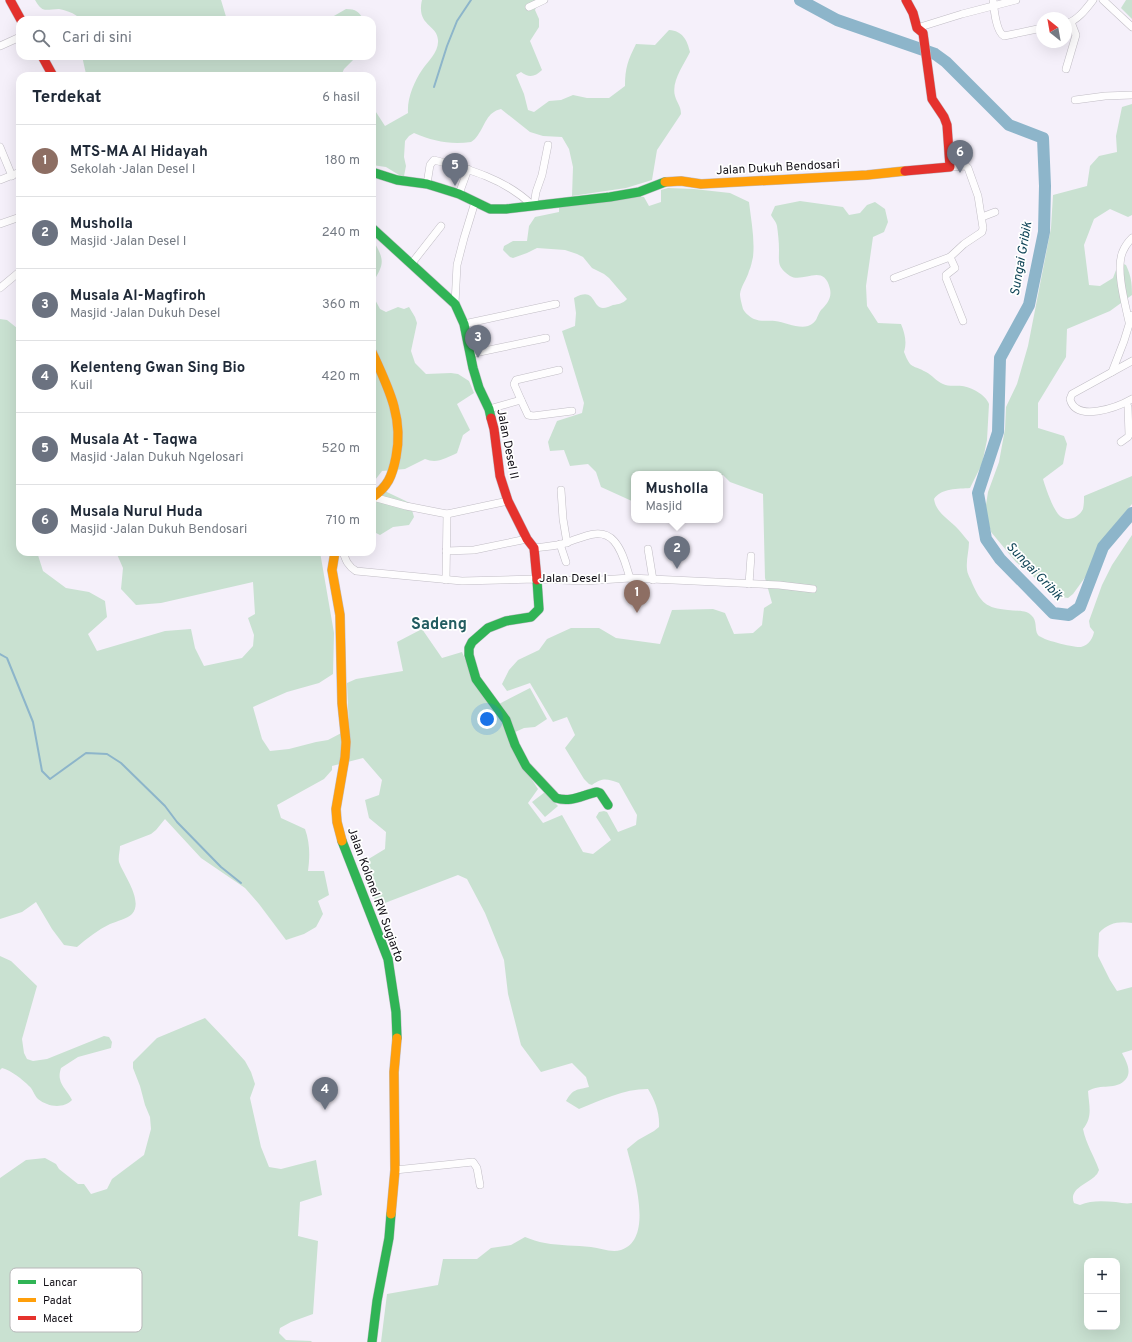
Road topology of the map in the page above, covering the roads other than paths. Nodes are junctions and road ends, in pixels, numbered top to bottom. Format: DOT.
graph roads {
  1 [pos="10,0"];
  2 [pos="544,0"];
  3 [pos="906,0"];
  4 [pos="1016,0"];
  5 [pos="1093,0"];
  6 [pos="1103,0"];
  7 [pos="993,3"];
  8 [pos="529,7"];
  9 [pos="19,16"];
  10 [pos="1072,20"];
  11 [pos="1132,27"];
  12 [pos="1036,29"];
  13 [pos="1072,29"];
  14 [pos="920,31"];
  15 [pos="16,39"];
  16 [pos="0,46"];
  17 [pos="44,60"];
  18 [pos="1066,69"];
  19 [pos="51,72"];
  20 [pos="1132,95"];
  21 [pos="1075,100"];
  22 [pos="548,145"];
  23 [pos="0,147"];
  24 [pos="950,167"];
  25 [pos="468,169"];
  26 [pos="376,173"];
  27 [pos="16,174"];
  28 [pos="12,176"];
  29 [pos="0,180"];
  30 [pos="427,184"];
  31 [pos="458,194"];
  32 [pos="475,202"];
  33 [pos="533,205"];
  34 [pos="995,212"];
  35 [pos="982,217"];
  36 [pos="16,218"];
  37 [pos="0,224"];
  38 [pos="441,226"];
  39 [pos="376,232"];
  40 [pos="1132,238"];
  41 [pos="950,257"];
  42 [pos="412,264"];
  43 [pos="16,275"];
  44 [pos="894,278"];
  45 [pos="0,288"];
  46 [pos="455,304"];
  47 [pos="556,304"];
  48 [pos="963,321"];
  49 [pos="1131,321"];
  50 [pos="464,324"];
  51 [pos="546,338"];
  52 [pos="470,354"];
  53 [pos="376,361"];
  54 [pos="1132,362"];
  55 [pos="559,370"];
  56 [pos="1112,372"];
  57 [pos="1132,399"];
  58 [pos="521,400"];
  59 [pos="1130,407"];
  60 [pos="1115,408"];
  61 [pos="489,409"];
  62 [pos="572,410"];
  63 [pos="1121,442"];
  64 [pos="562,490"];
  65 [pos="376,495"];
  66 [pos="376,499"];
  67 [pos="508,501"];
  68 [pos="447,514"];
  69 [pos="527,540"];
  70 [pos="564,543"];
  71 [pos="534,548"];
  72 [pos="648,549"];
  73 [pos="446,552"];
  74 [pos="333,556"];
  75 [pos="345,556"];
  76 [pos="751,556"];
  77 [pos="566,562"];
  78 [pos="630,578"];
  79 [pos="536,579"];
  80 [pos="446,580"];
  81 [pos="653,580"];
  82 [pos="749,584"];
  83 [pos="813,588"];
  84 [pos="608,805"];
  85 [pos="395,1170"];
  86 [pos="480,1185"];
  87 [pos="372,1342"];
  1 -- 9 [label="street"];
  2 -- 8 [label="street"];
  3 -- 14 [label="street"];
  4 -- 7 [label="street"];
  5 -- 10 [label="street"];
  6 -- 11 [label="street"];
  7 -- 12 [label="street"];
  7 -- 14 [label="street"];
  13 -- 18 [label="street"];
  14 -- 24 [label="street"];
  15 -- 16 [label="street"];
  17 -- 19 [label="street"];
  20 -- 21 [label="street"];
  22 -- 33 [label="street"];
  23 -- 28 [label="street"];
  24 -- 33 [label="street, Jalan Dukuh Bendosari"];
  24 -- 35 [label="street, Jalan Dukuh Bendosari"];
  25 -- 30 [label="street"];
  25 -- 31 [label="street"];
  25 -- 33 [label="street"];
  26 -- 30 [label="street, Jalan Dukuh Bendosari"];
  27 -- 28 [label="street"];
  28 -- 29 [label="street"];
  30 -- 31 [label="street, Jalan Dukuh Bendosari"];
  31 -- 32 [label="street, Jalan Dukuh Bendosari"];
  32 -- 33 [label="street, Jalan Dukuh Bendosari"];
  32 -- 46 [label="street"];
  34 -- 35 [label="street"];
  35 -- 41 [label="street, Jalan Dukuh Bendosari"];
  36 -- 37 [label="street"];
  38 -- 42 [label="street"];
  39 -- 42 [label="street, Jalan Desel II"];
  40 -- 49 [label="street"];
  41 -- 44 [label="street"];
  41 -- 48 [label="street"];
  42 -- 46 [label="street, Jalan Desel II"];
  43 -- 45 [label="street"];
  46 -- 50 [label="street, Jalan Desel II"];
  47 -- 50 [label="street"];
  49 -- 56 [label="street"];
  50 -- 52 [label="street, Jalan Desel II"];
  51 -- 52 [label="street"];
  52 -- 61 [label="street, Jalan Desel II"];
  53 -- 65 [label="street"];
  54 -- 56 [label="street"];
  55 -- 58 [label="street"];
  56 -- 60 [label="street"];
  57 -- 60 [label="street"];
  58 -- 61 [label="street"];
  58 -- 62 [label="street"];
  59 -- 60 [label="street"];
  59 -- 63 [label="street"];
  61 -- 67 [label="street, Jalan Desel II"];
  64 -- 70 [label="street"];
  66 -- 68 [label="street"];
  67 -- 68 [label="street"];
  67 -- 69 [label="street, Jalan Desel II"];
  68 -- 73 [label="street"];
  69 -- 71 [label="street, Jalan Desel II"];
  69 -- 73 [label="street"];
  70 -- 71 [label="street"];
  70 -- 77 [label="street"];
  70 -- 78 [label="street"];
  71 -- 79 [label="street"];
  72 -- 81 [label="street"];
  73 -- 80 [label="street"];
  74 -- 85 [label="street, Jalan Kolonel RW Sugiarto"];
  75 -- 80 [label="street, Jalan Desel I"];
  76 -- 82 [label="street"];
  78 -- 79 [label="street, Jalan Desel I"];
  78 -- 81 [label="street, Jalan Desel I"];
  79 -- 80 [label="street, Jalan Desel I"];
  79 -- 84 [label="street"];
  81 -- 82 [label="street, Jalan Desel I"];
  82 -- 83 [label="street, Jalan Desel I"];
  85 -- 86 [label="street"];
  85 -- 87 [label="street, Jalan Kolonel RW Sugiarto"];
}
